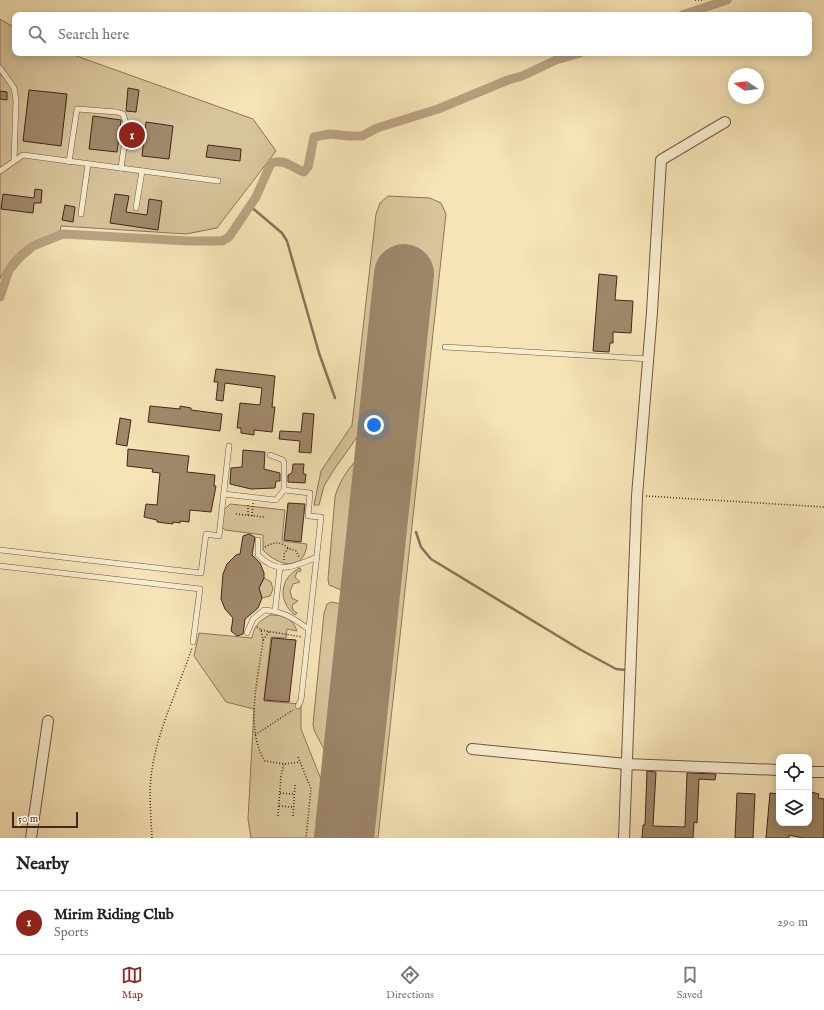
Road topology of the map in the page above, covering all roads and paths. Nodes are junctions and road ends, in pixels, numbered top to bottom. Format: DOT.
graph roads {
  1 [pos="695,0"];
  2 [pos="703,0"];
  3 [pos="0,68"];
  4 [pos="725,122"];
  5 [pos="14,161"];
  6 [pos="69,162"];
  7 [pos="88,164"];
  8 [pos="121,168"];
  9 [pos="0,171"];
  10 [pos="142,171"];
  11 [pos="218,181"];
  12 [pos="136,208"];
  13 [pos="81,214"];
  14 [pos="445,347"];
  15 [pos="648,359"];
  16 [pos="229,446"];
  17 [pos="270,455"];
  18 [pos="284,490"];
  19 [pos="224,494"];
  20 [pos="637,496"];
  21 [pos="251,497"];
  22 [pos="824,508"];
  23 [pos="236,514"];
  24 [pos="248,515"];
  25 [pos="252,516"];
  26 [pos="264,516"];
  27 [pos="258,540"];
  28 [pos="288,548"];
  29 [pos="0,550"];
  30 [pos="258,555"];
  31 [pos="317,557"];
  32 [pos="302,563"];
  33 [pos="0,566"];
  34 [pos="282,568"];
  35 [pos="275,611"];
  36 [pos="252,623"];
  37 [pos="308,629"];
  38 [pos="261,630"];
  39 [pos="270,631"];
  40 [pos="247,633"];
  41 [pos="307,638"];
  42 [pos="263,640"];
  43 [pos="193,642"];
  44 [pos="298,706"];
  45 [pos="48,721"];
  46 [pos="255,736"];
  47 [pos="472,749"];
  48 [pos="298,757"];
  49 [pos="300,762"];
  50 [pos="284,764"];
  51 [pos="626,764"];
  52 [pos="776,770"];
  53 [pos="812,772"];
  54 [pos="824,772"];
  55 [pos="295,784"];
  56 [pos="280,793"];
  57 [pos="294,794"];
  58 [pos="279,806"];
  59 [pos="293,807"];
  60 [pos="278,816"];
  61 [pos="293,816"];
  62 [pos="31,838"];
  63 [pos="152,838"];
  64 [pos="306,838"];
  65 [pos="624,838"];
  1 -- 2 [label="path"];
  3 -- 5 [label="lane"];
  4 -- 15 [label="street"];
  5 -- 6 [label="lane"];
  5 -- 9 [label="lane"];
  6 -- 7 [label="lane"];
  6 -- 8 [label="lane"];
  7 -- 8 [label="lane"];
  7 -- 13 [label="lane"];
  8 -- 10 [label="lane"];
  10 -- 11 [label="lane"];
  10 -- 12 [label="lane"];
  14 -- 15 [label="lane"];
  15 -- 20 [label="street"];
  16 -- 19 [label="lane"];
  17 -- 18 [label="lane"];
  18 -- 21 [label="lane"];
  18 -- 31 [label="lane"];
  19 -- 21 [label="lane"];
  19 -- 29 [label="lane"];
  20 -- 22 [label="path"];
  20 -- 51 [label="street"];
  21 -- 24 [label="path"];
  21 -- 25 [label="path"];
  23 -- 24 [label="path"];
  24 -- 25 [label="path"];
  25 -- 26 [label="path"];
  27 -- 30 [label="lane"];
  28 -- 30 [label="path"];
  28 -- 32 [label="path"];
  28 -- 34 [label="path"];
  30 -- 34 [label="lane"];
  31 -- 32 [label="lane"];
  31 -- 37 [label="lane"];
  32 -- 34 [label="lane"];
  33 -- 43 [label="lane"];
  34 -- 35 [label="lane"];
  35 -- 36 [label="lane"];
  35 -- 37 [label="lane"];
  36 -- 38 [label="path"];
  36 -- 40 [label="lane"];
  37 -- 41 [label="lane"];
  38 -- 39 [label="path"];
  38 -- 42 [label="path"];
  39 -- 41 [label="path"];
  39 -- 42 [label="path"];
  41 -- 44 [label="lane"];
  42 -- 46 [label="path"];
  43 -- 63 [label="path"];
  44 -- 46 [label="path"];
  45 -- 62 [label="street"];
  46 -- 50 [label="path"];
  47 -- 51 [label="street"];
  48 -- 49 [label="path"];
  49 -- 50 [label="path"];
  49 -- 64 [label="path"];
  50 -- 56 [label="path"];
  51 -- 52 [label="street"];
  51 -- 65 [label="street"];
  53 -- 54 [label="street"];
  55 -- 57 [label="path"];
  56 -- 57 [label="path"];
  56 -- 58 [label="path"];
  57 -- 59 [label="path"];
  58 -- 59 [label="path"];
  58 -- 60 [label="path"];
  59 -- 61 [label="path"];
}
